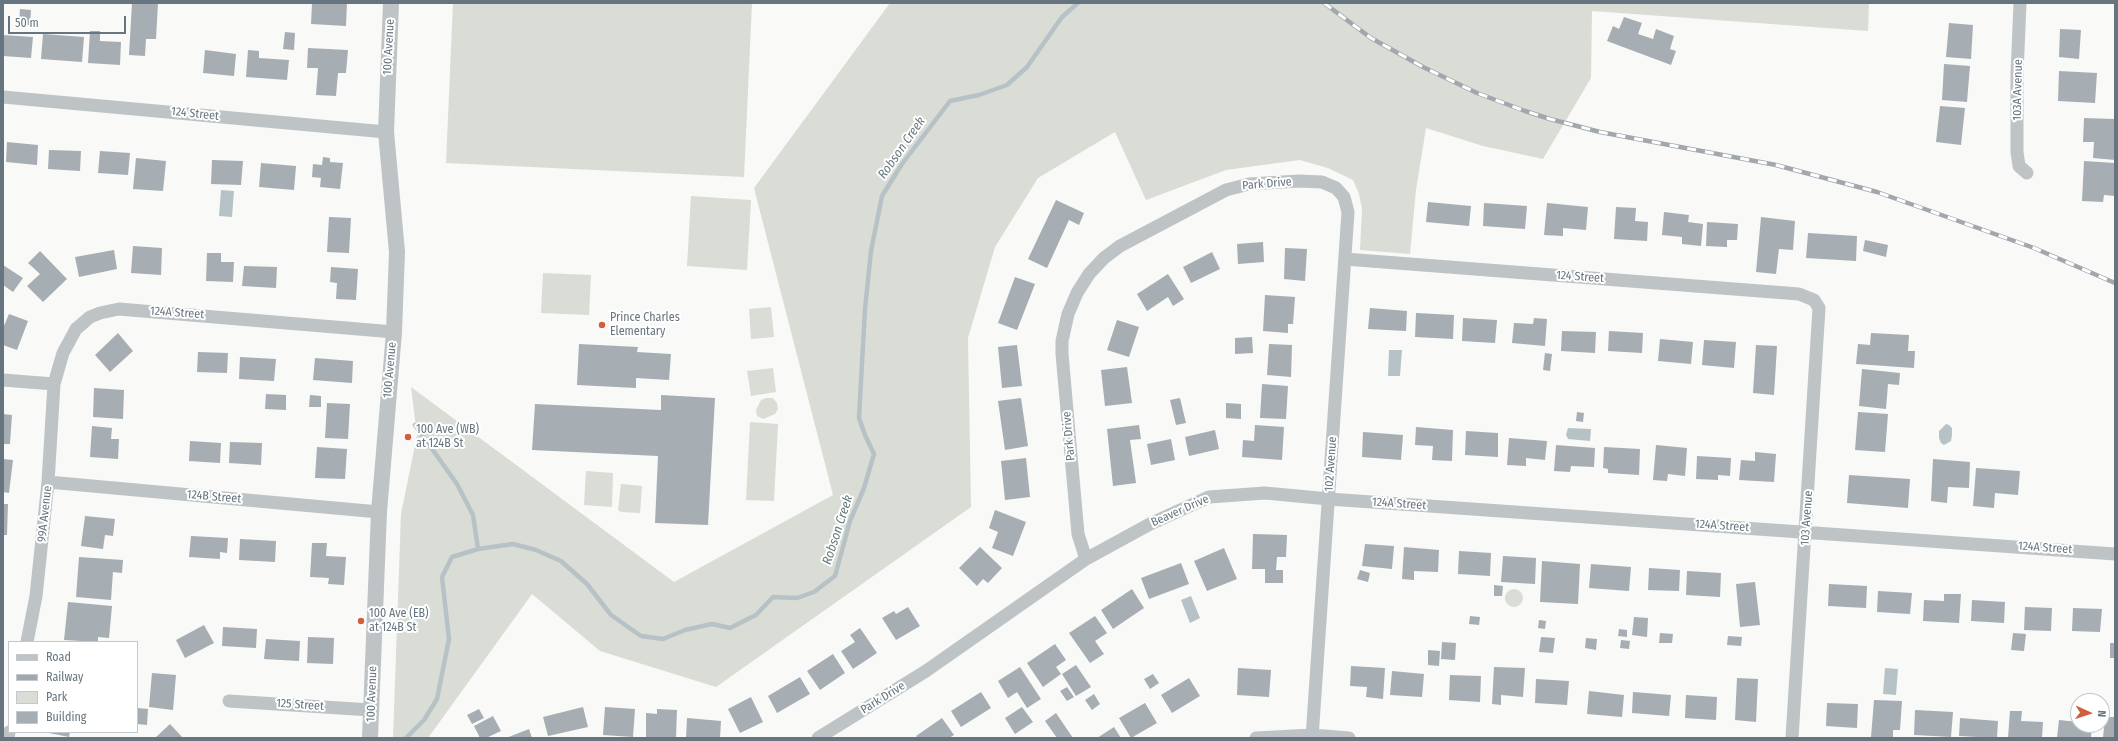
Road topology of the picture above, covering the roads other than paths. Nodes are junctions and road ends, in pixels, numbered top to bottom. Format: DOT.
graph roads {
  1 [pos="392,3"];
  2 [pos="2020,3"];
  3 [pos="3,97"];
  4 [pos="386,132"];
  5 [pos="2027,173"];
  6 [pos="1340,192"];
  7 [pos="1345,259"];
  8 [pos="1814,300"];
  9 [pos="394,332"];
  10 [pos="3,380"];
  11 [pos="54,384"];
  12 [pos="48,482"];
  13 [pos="1329,499"];
  14 [pos="379,512"];
  15 [pos="1806,532"];
  16 [pos="2115,554"];
  17 [pos="1086,559"];
  18 [pos="27,641"];
  19 [pos="229,700"];
  20 [pos="371,710"];
  21 [pos="1312,737"];
  22 [pos="370,738"];
  23 [pos="818,738"];
  24 [pos="1256,738"];
  25 [pos="1349,738"];
  26 [pos="1792,738"];
  1 -- 4 [label="street, 100 Avenue"];
  2 -- 5 [label="street, 103A Avenue"];
  3 -- 4 [label="street, 124 Street"];
  4 -- 9 [label="street, 100 Avenue"];
  6 -- 7 [label="street, 102 Avenue"];
  6 -- 17 [label="street, Park Drive"];
  7 -- 8 [label="street, 124 Street"];
  7 -- 13 [label="street, 102 Avenue"];
  8 -- 15 [label="street, 103 Avenue"];
  9 -- 11 [label="street, 124A Street"];
  9 -- 14 [label="street, 100 Avenue"];
  10 -- 11 [label="street"];
  11 -- 12 [label="street, 99A Avenue"];
  12 -- 14 [label="street, 124B Street"];
  12 -- 18 [label="street, 99A Avenue"];
  13 -- 15 [label="street, 124A Street"];
  13 -- 17 [label="street, Beaver Drive"];
  13 -- 21 [label="street, 102 Avenue"];
  14 -- 20 [label="street, 100 Avenue"];
  15 -- 16 [label="street, 124A Street"];
  15 -- 26 [label="street, 103 Avenue"];
  17 -- 23 [label="street, Park Drive"];
  19 -- 20 [label="street, 125 Street"];
  20 -- 22 [label="street, 100 Avenue"];
  21 -- 24 [label="street"];
  21 -- 25 [label="street"];
}
